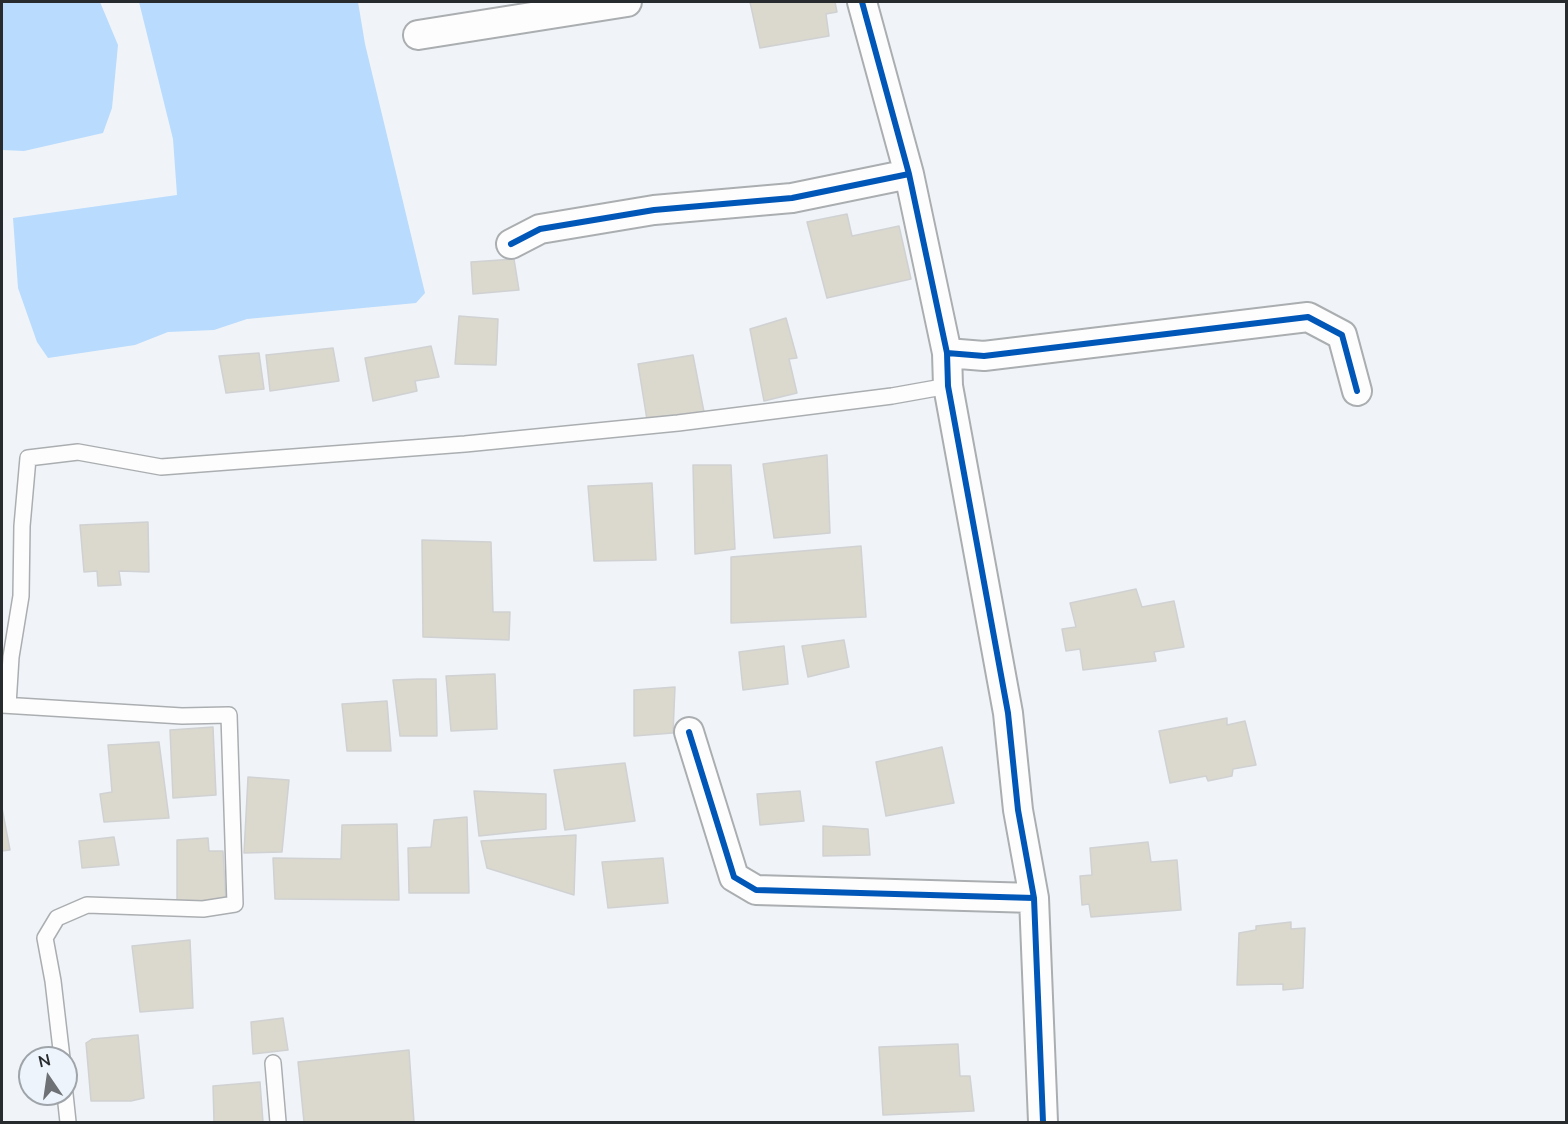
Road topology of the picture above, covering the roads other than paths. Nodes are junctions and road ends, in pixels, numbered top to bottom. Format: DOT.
graph roads {
  1 [pos="627,2"];
  2 [pos="862,2"];
  3 [pos="418,35"];
  4 [pos="909,174"];
  5 [pos="511,244"];
  6 [pos="946,353"];
  7 [pos="948,387"];
  8 [pos="1357,391"];
  9 [pos="5,705"];
  10 [pos="689,732"];
  11 [pos="1034,898"];
  12 [pos="61,1046"];
  13 [pos="273,1063"];
  14 [pos="66,1106"];
  15 [pos="68,1122"];
  16 [pos="278,1122"];
  17 [pos="1043,1122"];
  1 -- 3 [label="street"];
  2 -- 4 [label="street"];
  4 -- 5 [label="street"];
  4 -- 6 [label="street"];
  6 -- 7 [label="street"];
  6 -- 8 [label="street"];
  7 -- 9 [label="lane"];
  7 -- 11 [label="street"];
  9 -- 12 [label="lane"];
  10 -- 11 [label="street"];
  11 -- 17 [label="street"];
  13 -- 16 [label="lane"];
  14 -- 15 [label="lane"];
}
